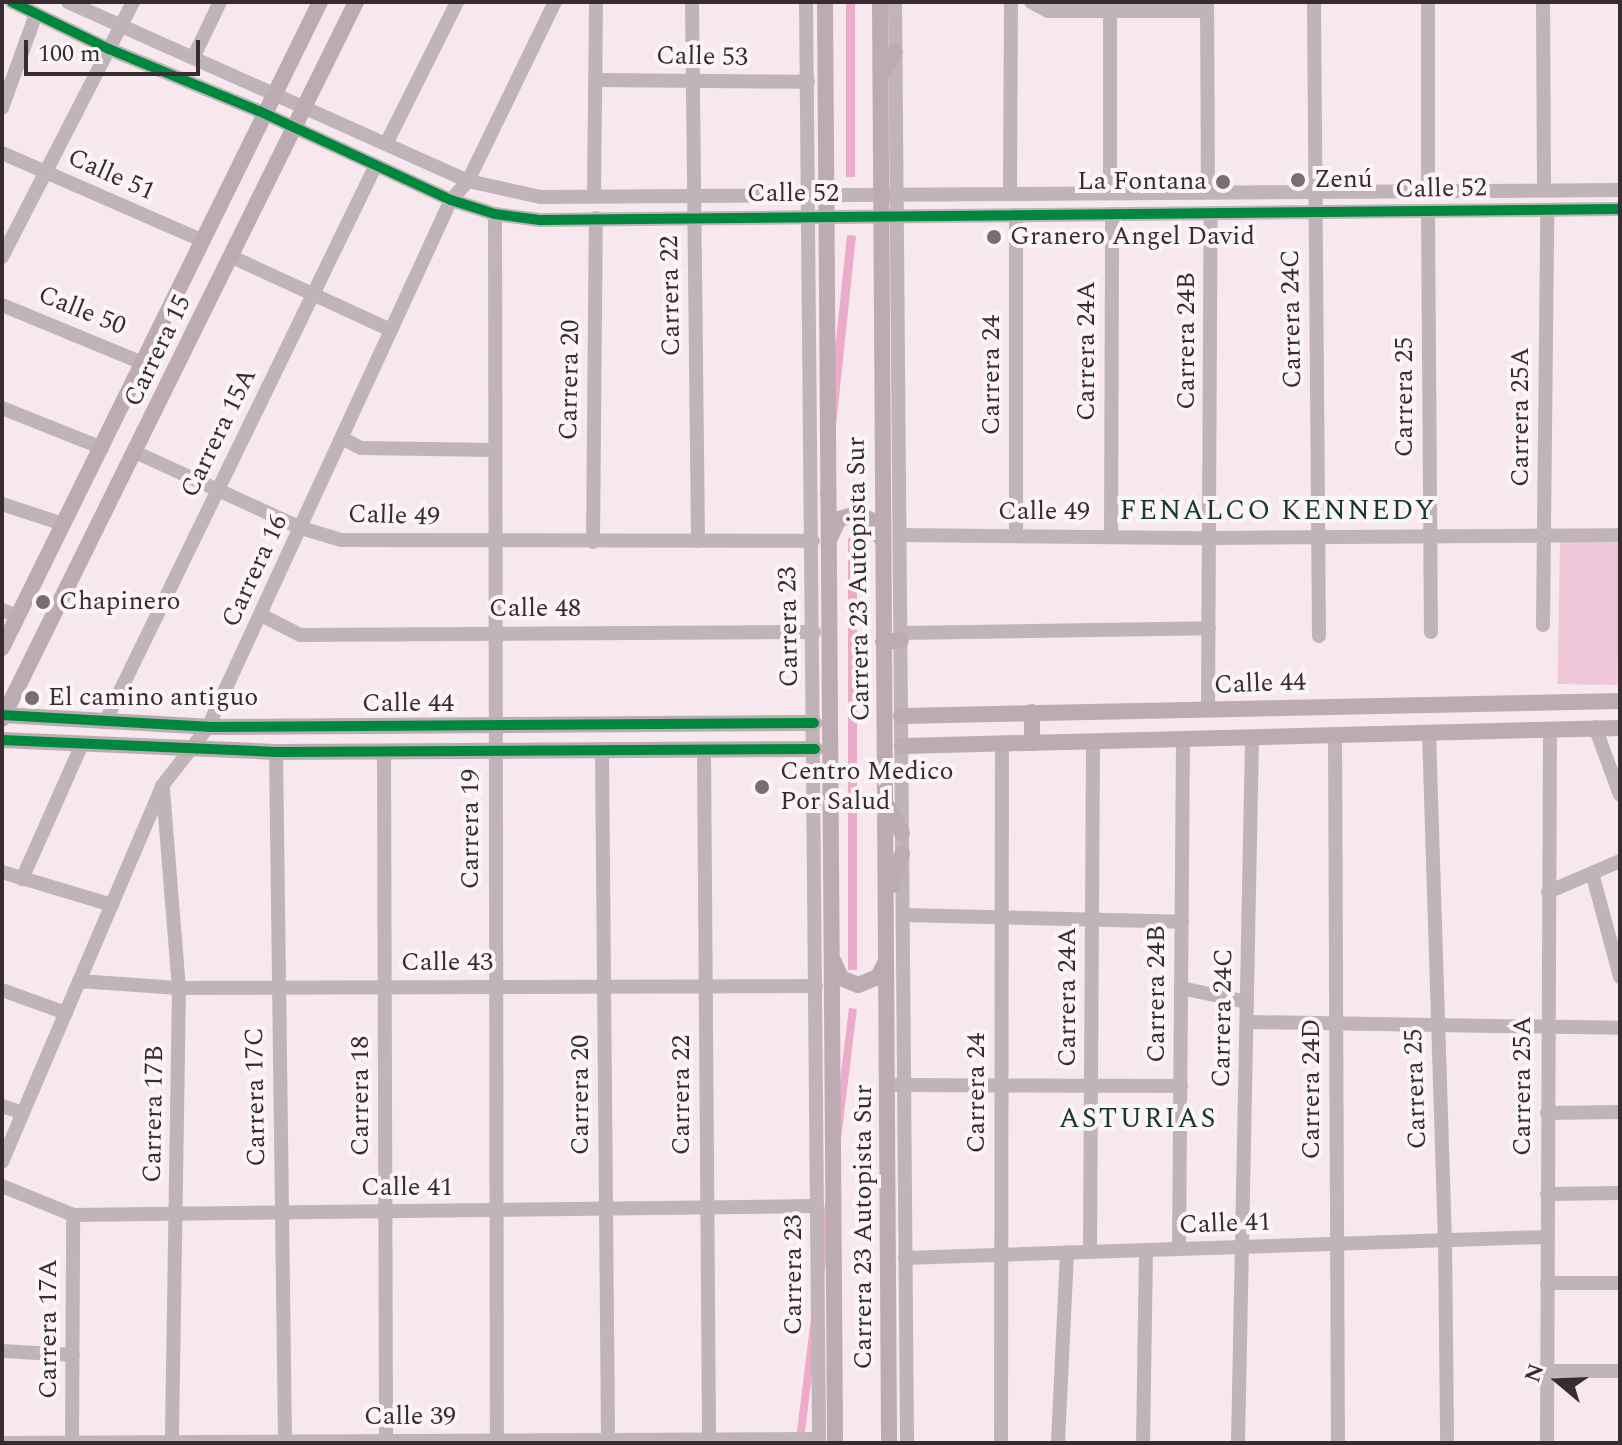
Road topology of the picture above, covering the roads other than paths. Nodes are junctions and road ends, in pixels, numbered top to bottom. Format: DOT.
graph roads {
  1 [pos="12,2"];
  2 [pos="68,2"];
  3 [pos="133,2"];
  4 [pos="220,2"];
  5 [pos="320,2"];
  6 [pos="356,2"];
  7 [pos="457,2"];
  8 [pos="555,2"];
  9 [pos="596,2"];
  10 [pos="692,2"];
  11 [pos="806,2"];
  12 [pos="825,2"];
  13 [pos="880,2"];
  14 [pos="895,2"];
  15 [pos="1011,2"];
  16 [pos="1031,2"];
  17 [pos="1314,2"];
  18 [pos="1428,2"];
  19 [pos="1543,2"];
  20 [pos="1207,6"];
  21 [pos="1120,8"];
  22 [pos="36,14"];
  23 [pos="120,26"];
  24 [pos="109,49"];
  25 [pos="895,52"];
  26 [pos="194,56"];
  27 [pos="880,77"];
  28 [pos="596,80"];
  29 [pos="693,80"];
  30 [pos="808,82"];
  31 [pos="276,93"];
  32 [pos="306,106"];
  33 [pos="2,108"];
  34 [pos="265,114"];
  35 [pos="296,127"];
  36 [pos="366,134"];
  37 [pos="386,144"];
  38 [pos="2,153"];
  39 [pos="355,155"];
  40 [pos="376,165"];
  41 [pos="45,172"];
  42 [pos="468,181"];
  43 [pos="1428,190"];
  44 [pos="1544,190"];
  45 [pos="1620,190"];
  46 [pos="1110,191"];
  47 [pos="1208,191"];
  48 [pos="1315,191"];
  49 [pos="889,192"];
  50 [pos="1010,192"];
  51 [pos="818,193"];
  52 [pos="694,195"];
  53 [pos="594,196"];
  54 [pos="451,200"];
  55 [pos="1620,209"];
  56 [pos="1547,210"];
  57 [pos="1428,211"];
  58 [pos="1315,212"];
  59 [pos="1211,213"];
  60 [pos="495,214"];
  61 [pos="1112,214"];
  62 [pos="1016,215"];
  63 [pos="818,216"];
  64 [pos="889,216"];
  65 [pos="695,217"];
  66 [pos="596,218"];
  67 [pos="201,240"];
  68 [pos="2,257"];
  69 [pos="232,257"];
  70 [pos="312,295"];
  71 [pos="2,305"];
  72 [pos="391,330"];
  73 [pos="143,363"];
  74 [pos="2,408"];
  75 [pos="342,438"];
  76 [pos="102,448"];
  77 [pos="495,450"];
  78 [pos="135,452"];
  79 [pos="219,491"];
  80 [pos="2,504"];
  81 [pos="63,524"];
  82 [pos="301,528"];
  83 [pos="900,535"];
  84 [pos="1620,535"];
  85 [pos="1016,536"];
  86 [pos="1544,536"];
  87 [pos="1111,537"];
  88 [pos="1318,537"];
  89 [pos="1430,537"];
  90 [pos="1210,538"];
  91 [pos="698,541"];
  92 [pos="593,542"];
  93 [pos="495,543"];
  94 [pos="821,544"];
  95 [pos="882,544"];
  96 [pos="2,610"];
  97 [pos="261,615"];
  98 [pos="18,616"];
  99 [pos="1543,625"];
  100 [pos="1209,628"];
  101 [pos="814,632"];
  102 [pos="1431,632"];
  103 [pos="495,633"];
  104 [pos="901,636"];
  105 [pos="1319,636"];
  106 [pos="883,642"];
  107 [pos="2,648"];
  108 [pos="821,667"];
  109 [pos="1620,701"];
  110 [pos="1520,702"];
  111 [pos="1208,710"];
  112 [pos="1032,712"];
  113 [pos="901,716"];
  114 [pos="3,717"];
  115 [pos="105,722"];
  116 [pos="814,723"];
  117 [pos="495,725"];
  118 [pos="208,727"];
  119 [pos="1595,727"];
  120 [pos="1620,728"];
  121 [pos="1550,729"];
  122 [pos="1521,731"];
  123 [pos="1429,733"];
  124 [pos="1335,735"];
  125 [pos="1252,738"];
  126 [pos="1183,739"];
  127 [pos="2,740"];
  128 [pos="1093,741"];
  129 [pos="1032,743"];
  130 [pos="82,744"];
  131 [pos="1002,744"];
  132 [pos="902,746"];
  133 [pos="815,749"];
  134 [pos="190,750"];
  135 [pos="602,750"];
  136 [pos="704,750"];
  137 [pos="384,751"];
  138 [pos="495,751"];
  139 [pos="276,752"];
  140 [pos="162,786"];
  141 [pos="1620,795"];
  142 [pos="887,806"];
  143 [pos="822,818"];
  144 [pos="902,833"];
  145 [pos="902,854"];
  146 [pos="1620,861"];
  147 [pos="2,872"];
  148 [pos="1592,873"];
  149 [pos="22,879"];
  150 [pos="1548,892"];
  151 [pos="888,898"];
  152 [pos="112,905"];
  153 [pos="903,915"];
  154 [pos="1002,918"];
  155 [pos="1093,920"];
  156 [pos="1182,922"];
  157 [pos="830,949"];
  158 [pos="888,949"];
  159 [pos="1620,977"];
  160 [pos="79,981"];
  161 [pos="816,986"];
  162 [pos="279,987"];
  163 [pos="385,987"];
  164 [pos="496,987"];
  165 [pos="604,987"];
  166 [pos="705,987"];
  167 [pos="179,988"];
  168 [pos="1181,988"];
  169 [pos="2,990"];
  170 [pos="1247,1002"];
  171 [pos="66,1013"];
  172 [pos="1247,1022"];
  173 [pos="1336,1023"];
  174 [pos="1438,1024"];
  175 [pos="1547,1027"];
  176 [pos="1620,1028"];
  177 [pos="896,1085"];
  178 [pos="1001,1085"];
  179 [pos="824,1086"];
  180 [pos="1092,1086"];
  181 [pos="1181,1086"];
  182 [pos="2,1106"];
  183 [pos="1620,1112"];
  184 [pos="23,1113"];
  185 [pos="1547,1113"];
  186 [pos="2,1162"];
  187 [pos="2,1186"];
  188 [pos="1620,1193"];
  189 [pos="1547,1194"];
  190 [pos="817,1206"];
  191 [pos="707,1207"];
  192 [pos="606,1210"];
  193 [pos="282,1212"];
  194 [pos="496,1212"];
  195 [pos="176,1213"];
  196 [pos="386,1213"];
  197 [pos="73,1215"];
  198 [pos="1546,1237"];
  199 [pos="1445,1241"];
  200 [pos="1337,1244"];
  201 [pos="1242,1247"];
  202 [pos="1179,1249"];
  203 [pos="1146,1250"];
  204 [pos="1067,1252"];
  205 [pos="1090,1252"];
  206 [pos="1000,1255"];
  207 [pos="905,1258"];
  208 [pos="1547,1283"];
  209 [pos="1620,1283"];
  210 [pos="2,1351"];
  211 [pos="73,1355"];
  212 [pos="1547,1371"];
  213 [pos="1620,1371"];
  214 [pos="608,1440"];
  215 [pos="709,1440"];
  216 [pos="386,1441"];
  217 [pos="285,1442"];
  218 [pos="497,1442"];
  219 [pos="824,1442"];
  220 [pos="2,1443"];
  221 [pos="72,1443"];
  222 [pos="172,1443"];
  223 [pos="889,1443"];
  224 [pos="907,1443"];
  225 [pos="1001,1443"];
  226 [pos="1058,1443"];
  227 [pos="1143,1443"];
  228 [pos="1238,1443"];
  229 [pos="1338,1443"];
  230 [pos="1447,1443"];
  231 [pos="1547,1443"];
  1 -- 22 [label="street, Calle 52"];
  2 -- 23 [label="street, Calle 52"];
  3 -- 23 [label="street"];
  4 -- 26 [label="street"];
  5 -- 31 [label="main road, Carrera 15"];
  6 -- 32 [label="main road, Carrera 15"];
  7 -- 37 [label="street"];
  8 -- 42 [label="street, Carrera 16"];
  9 -- 28 [label="street"];
  10 -- 29 [label="street, Carrera 22"];
  11 -- 30 [label="street"];
  12 -- 51 [label="main road, Carrera 23 Autopista Sur"];
  13 -- 27 [label="main road, Carrera 23 Autopista Sur"];
  14 -- 25 [label="street"];
  15 -- 50 [label="street"];
  16 -- 21 [label="street"];
  17 -- 48 [label="street, Carrera 24C"];
  18 -- 43 [label="street"];
  19 -- 44 [label="street"];
  20 -- 21 [label="street"];
  20 -- 47 [label="street"];
  21 -- 46 [label="street"];
  22 -- 24 [label="street, Calle 52"];
  22 -- 33 [label="street"];
  23 -- 24 [label="street"];
  23 -- 26 [label="street, Calle 52"];
  24 -- 34 [label="street, Calle 52"];
  24 -- 41 [label="street"];
  25 -- 27 [label="main road"];
  25 -- 49 [label="street"];
  26 -- 31 [label="street, Calle 52"];
  27 -- 49 [label="main road, Carrera 23 Autopista Sur"];
  28 -- 29 [label="street, Calle 53"];
  28 -- 53 [label="street"];
  29 -- 30 [label="street, Calle 53"];
  29 -- 52 [label="street, Carrera 22"];
  30 -- 51 [label="street"];
  31 -- 32 [label="street, Calle 52"];
  31 -- 34 [label="main road, Carrera 15"];
  32 -- 35 [label="main road, Carrera 15"];
  32 -- 36 [label="street, Calle 52"];
  34 -- 35 [label="street, Calle 52"];
  34 -- 67 [label="main road, Carrera 15"];
  35 -- 39 [label="street, Calle 52"];
  35 -- 69 [label="main road, Carrera 15"];
  36 -- 37 [label="street, Calle 52"];
  36 -- 39 [label="street"];
  37 -- 42 [label="street, Calle 52"];
  38 -- 41 [label="street, Calle 51"];
  39 -- 40 [label="street, Calle 52"];
  40 -- 54 [label="street, Calle 52"];
  40 -- 70 [label="street, Carrera 15A"];
  41 -- 67 [label="street, Calle 51"];
  41 -- 68 [label="street"];
  42 -- 53 [label="street, Calle 52"];
  42 -- 54 [label="street, Carrera 16"];
  43 -- 44 [label="street, Calle 52"];
  43 -- 48 [label="street, Calle 52"];
  44 -- 45 [label="street, Calle 52"];
  46 -- 47 [label="street, Calle 52"];
  46 -- 50 [label="street, Calle 52"];
  47 -- 48 [label="street, Calle 52"];
  48 -- 58 [label="street, Carrera 24C"];
  49 -- 50 [label="street, Calle 52"];
  49 -- 51 [label="street, Calle 52"];
  49 -- 64 [label="main road, Carrera 23 Autopista Sur"];
  51 -- 52 [label="street, Calle 52"];
  51 -- 63 [label="main road, Carrera 23 Autopista Sur"];
  52 -- 53 [label="street, Calle 52"];
  52 -- 65 [label="street, Carrera 22"];
  54 -- 60 [label="street, Calle 52"];
  54 -- 72 [label="street, Carrera 16"];
  55 -- 56 [label="street, Calle 52"];
  56 -- 57 [label="street, Calle 52"];
  56 -- 86 [label="street, Carrera 25A"];
  57 -- 58 [label="street, Calle 52"];
  57 -- 89 [label="street, Carrera 25"];
  58 -- 59 [label="street, Calle 52"];
  58 -- 88 [label="street, Carrera 24C"];
  59 -- 61 [label="street, Calle 52"];
  59 -- 90 [label="street, Carrera 24B"];
  60 -- 66 [label="street, Calle 52"];
  60 -- 77 [label="street, Carrera 19"];
  61 -- 62 [label="street, Calle 52"];
  61 -- 87 [label="street, Carrera 24A"];
  62 -- 64 [label="street, Calle 52"];
  62 -- 85 [label="street, Carrera 24"];
  63 -- 64 [label="street, Calle 52"];
  63 -- 65 [label="street, Calle 52"];
  63 -- 94 [label="main road, Carrera 23 Autopista Sur"];
  64 -- 83 [label="street"];
  64 -- 95 [label="main road, Carrera 23 Autopista Sur"];
  65 -- 66 [label="street, Calle 52"];
  65 -- 91 [label="street, Carrera 22"];
  66 -- 92 [label="street, Carrera 20"];
  67 -- 73 [label="main road, Carrera 15"];
  69 -- 70 [label="street"];
  69 -- 78 [label="main road, Carrera 15"];
  70 -- 72 [label="street"];
  70 -- 79 [label="street, Carrera 15A"];
  71 -- 73 [label="street, Calle 50"];
  72 -- 75 [label="street, Carrera 16"];
  73 -- 76 [label="main road, Carrera 15"];
  74 -- 76 [label="street"];
  75 -- 77 [label="street"];
  75 -- 82 [label="street, Carrera 16"];
  76 -- 81 [label="main road, Carrera 15"];
  77 -- 93 [label="street, Carrera 19"];
  78 -- 79 [label="street, Calle 49"];
  78 -- 114 [label="main road, Carrera 15"];
  79 -- 82 [label="street, Calle 49"];
  79 -- 115 [label="street, Carrera 15A"];
  80 -- 81 [label="street"];
  81 -- 98 [label="main road, Carrera 15"];
  82 -- 93 [label="street, Calle 49"];
  82 -- 97 [label="street, Carrera 16"];
  83 -- 85 [label="street, Calle 49"];
  83 -- 104 [label="street"];
  84 -- 86 [label="street, Calle 49"];
  85 -- 87 [label="street, Calle 49"];
  86 -- 89 [label="street, Calle 49"];
  86 -- 99 [label="street, Carrera 25A"];
  87 -- 90 [label="street, Calle 49"];
  88 -- 89 [label="street, Calle 49"];
  88 -- 90 [label="street, Calle 49"];
  88 -- 105 [label="street, Carrera 24C"];
  89 -- 102 [label="street, Carrera 25"];
  90 -- 100 [label="street, Carrera 24B"];
  91 -- 92 [label="street, Calle 49"];
  91 -- 94 [label="street, Calle 49"];
  92 -- 93 [label="street, Calle 49"];
  93 -- 103 [label="street, Carrera 19"];
  94 -- 95 [label="main road"];
  94 -- 101 [label="street, Carrera 23"];
  94 -- 108 [label="main road, Carrera 23 Autopista Sur"];
  95 -- 106 [label="main road, Carrera 23 Autopista Sur"];
  96 -- 98 [label="street"];
  97 -- 103 [label="street, Calle 48"];
  97 -- 118 [label="street, Carrera 16"];
  98 -- 107 [label="main road, Carrera 15"];
  100 -- 104 [label="street"];
  100 -- 111 [label="street, Carrera 24B"];
  101 -- 103 [label="street, Calle 48"];
  101 -- 108 [label="street, Carrera 23"];
  103 -- 117 [label="street, Carrera 19"];
  104 -- 106 [label="main road"];
  104 -- 113 [label="street"];
  106 -- 142 [label="main road, Carrera 23 Autopista Sur"];
  108 -- 116 [label="street, Carrera 23"];
  108 -- 143 [label="main road, Carrera 23 Autopista Sur"];
  109 -- 110 [label="main road, Calle 44"];
  110 -- 111 [label="main road, Calle 44"];
  110 -- 122 [label="main road"];
  111 -- 112 [label="main road, Calle 44"];
  112 -- 113 [label="main road, Calle 44"];
  112 -- 129 [label="main road"];
  113 -- 132 [label="street"];
  114 -- 115 [label="main road, Calle 44"];
  115 -- 118 [label="main road, Calle 44"];
  116 -- 117 [label="main road, Calle 44"];
  116 -- 133 [label="street, Carrera 23"];
  117 -- 118 [label="main road, Calle 44"];
  117 -- 138 [label="street, Carrera 19"];
  118 -- 134 [label="street, Carrera 16"];
  119 -- 120 [label="main road, Calle 44"];
  119 -- 121 [label="main road, Calle 44"];
  119 -- 141 [label="street"];
  121 -- 122 [label="main road, Calle 44"];
  121 -- 150 [label="street, Carrera 25A"];
  122 -- 123 [label="main road, Calle 44"];
  123 -- 124 [label="main road, Calle 44"];
  123 -- 174 [label="street, Carrera 25"];
  124 -- 125 [label="main road, Calle 44"];
  124 -- 173 [label="street, Carrera 24D"];
  125 -- 126 [label="main road, Calle 44"];
  125 -- 170 [label="street, Carrera 24C"];
  126 -- 128 [label="main road, Calle 44"];
  126 -- 156 [label="street, Carrera 24B"];
  127 -- 130 [label="main road, Calle 44"];
  128 -- 129 [label="main road, Calle 44"];
  128 -- 155 [label="street, Carrera 24A"];
  129 -- 131 [label="main road, Calle 44"];
  130 -- 134 [label="main road, Calle 44"];
  130 -- 149 [label="street"];
  131 -- 132 [label="main road, Calle 44"];
  131 -- 154 [label="street, Carrera 24"];
  132 -- 144 [label="street"];
  133 -- 136 [label="main road, Calle 44"];
  133 -- 143 [label="street, Carrera 23"];
  134 -- 139 [label="main road, Calle 44"];
  134 -- 140 [label="street, Carrera 16"];
  135 -- 136 [label="main road, Calle 44"];
  135 -- 138 [label="main road, Calle 44"];
  135 -- 165 [label="street, Carrera 20"];
  136 -- 166 [label="street, Carrera 22"];
  137 -- 138 [label="main road, Calle 44"];
  137 -- 139 [label="main road, Calle 44"];
  137 -- 163 [label="street, Carrera 18"];
  138 -- 164 [label="street, Carrera 19"];
  139 -- 162 [label="street, Carrera 17C"];
  140 -- 152 [label="street, Carrera 16"];
  140 -- 167 [label="street, Carrera 17B"];
  142 -- 144 [label="main road"];
  142 -- 151 [label="main road, Carrera 23 Autopista Sur"];
  143 -- 157 [label="main road, Carrera 23 Autopista Sur"];
  143 -- 161 [label="street, Carrera 23"];
  144 -- 145 [label="street"];
  145 -- 151 [label="main road"];
  145 -- 153 [label="street"];
  146 -- 148 [label="street"];
  147 -- 149 [label="street"];
  148 -- 150 [label="street"];
  148 -- 159 [label="street"];
  149 -- 152 [label="street"];
  150 -- 175 [label="street, Carrera 25A"];
  151 -- 158 [label="main road, Carrera 23 Autopista Sur"];
  152 -- 160 [label="street, Carrera 16"];
  153 -- 154 [label="street"];
  153 -- 177 [label="street"];
  154 -- 155 [label="street"];
  154 -- 178 [label="street, Carrera 24"];
  155 -- 156 [label="street"];
  155 -- 180 [label="street, Carrera 24A"];
  156 -- 168 [label="street, Carrera 24B"];
  157 -- 158 [label="main road"];
  157 -- 179 [label="main road, Carrera 23 Autopista Sur"];
  158 -- 177 [label="main road, Carrera 23 Autopista Sur"];
  160 -- 167 [label="street, Calle 43"];
  160 -- 171 [label="street, Carrera 16"];
  161 -- 166 [label="street, Calle 43"];
  161 -- 179 [label="street, Carrera 23"];
  162 -- 163 [label="street, Calle 43"];
  162 -- 167 [label="street, Calle 43"];
  162 -- 193 [label="street, Carrera 17C"];
  163 -- 164 [label="street, Calle 43"];
  163 -- 196 [label="street, Carrera 18"];
  164 -- 165 [label="street, Calle 43"];
  164 -- 194 [label="street, Carrera 19"];
  165 -- 166 [label="street, Calle 43"];
  165 -- 192 [label="street, Carrera 20"];
  166 -- 191 [label="street, Carrera 22"];
  167 -- 195 [label="street, Carrera 17B"];
  168 -- 170 [label="street"];
  168 -- 181 [label="street, Carrera 24B"];
  169 -- 171 [label="street"];
  170 -- 172 [label="street, Carrera 24C"];
  171 -- 184 [label="street, Carrera 16"];
  172 -- 173 [label="street"];
  172 -- 201 [label="street, Carrera 24C"];
  173 -- 174 [label="street"];
  173 -- 200 [label="street, Carrera 24D"];
  174 -- 175 [label="street"];
  174 -- 199 [label="street, Carrera 25"];
  175 -- 176 [label="street"];
  175 -- 185 [label="street, Carrera 25A"];
  177 -- 178 [label="street"];
  177 -- 207 [label="street"];
  177 -- 223 [label="main road, Carrera 23 Autopista Sur"];
  178 -- 180 [label="street"];
  178 -- 206 [label="street, Carrera 24"];
  179 -- 190 [label="street, Carrera 23"];
  179 -- 219 [label="main road, Carrera 23 Autopista Sur"];
  180 -- 181 [label="street"];
  180 -- 205 [label="street, Carrera 24A"];
  181 -- 202 [label="street, Carrera 24B"];
  182 -- 184 [label="street"];
  183 -- 185 [label="street"];
  184 -- 186 [label="street, Carrera 16"];
  185 -- 189 [label="street, Carrera 25A"];
  187 -- 197 [label="street, Calle 41"];
  188 -- 189 [label="street"];
  189 -- 198 [label="street, Carrera 25A"];
  190 -- 191 [label="street, Calle 41"];
  190 -- 219 [label="street, Carrera 23"];
  191 -- 192 [label="street, Calle 41"];
  191 -- 215 [label="street, Carrera 22"];
  192 -- 194 [label="street, Calle 41"];
  192 -- 214 [label="street, Carrera 20"];
  193 -- 195 [label="street, Calle 41"];
  193 -- 196 [label="street, Calle 41"];
  193 -- 217 [label="street, Carrera 17C"];
  194 -- 196 [label="street, Calle 41"];
  194 -- 218 [label="street, Carrera 19"];
  195 -- 197 [label="street, Calle 41"];
  195 -- 222 [label="street, Carrera 17B"];
  196 -- 216 [label="street, Carrera 18"];
  197 -- 211 [label="street, Carrera 17A"];
  198 -- 199 [label="street, Calle 41"];
  198 -- 208 [label="street, Carrera 25A"];
  199 -- 200 [label="street, Calle 41"];
  199 -- 230 [label="street, Carrera 25"];
  200 -- 201 [label="street, Calle 41"];
  200 -- 229 [label="street, Carrera 24D"];
  201 -- 202 [label="street, Calle 41"];
  201 -- 228 [label="street, Carrera 24C"];
  202 -- 203 [label="street, Calle 41"];
  203 -- 205 [label="street, Calle 41"];
  203 -- 227 [label="street"];
  204 -- 205 [label="street, Calle 41"];
  204 -- 206 [label="street, Calle 41"];
  204 -- 226 [label="street"];
  206 -- 207 [label="street, Calle 41"];
  206 -- 225 [label="street, Carrera 24"];
  207 -- 224 [label="street"];
  208 -- 209 [label="street"];
  208 -- 212 [label="street, Carrera 25A"];
  210 -- 211 [label="street"];
  211 -- 221 [label="street, Carrera 17A"];
  212 -- 213 [label="street"];
  212 -- 231 [label="street, Carrera 25A"];
  214 -- 215 [label="street, Calle 39"];
  214 -- 218 [label="street, Calle 39"];
  215 -- 219 [label="street, Calle 39"];
  216 -- 217 [label="street, Calle 39"];
  216 -- 218 [label="street, Calle 39"];
  217 -- 222 [label="street, Calle 39"];
  220 -- 221 [label="street, Calle 39"];
  221 -- 222 [label="street, Calle 39"];
}
